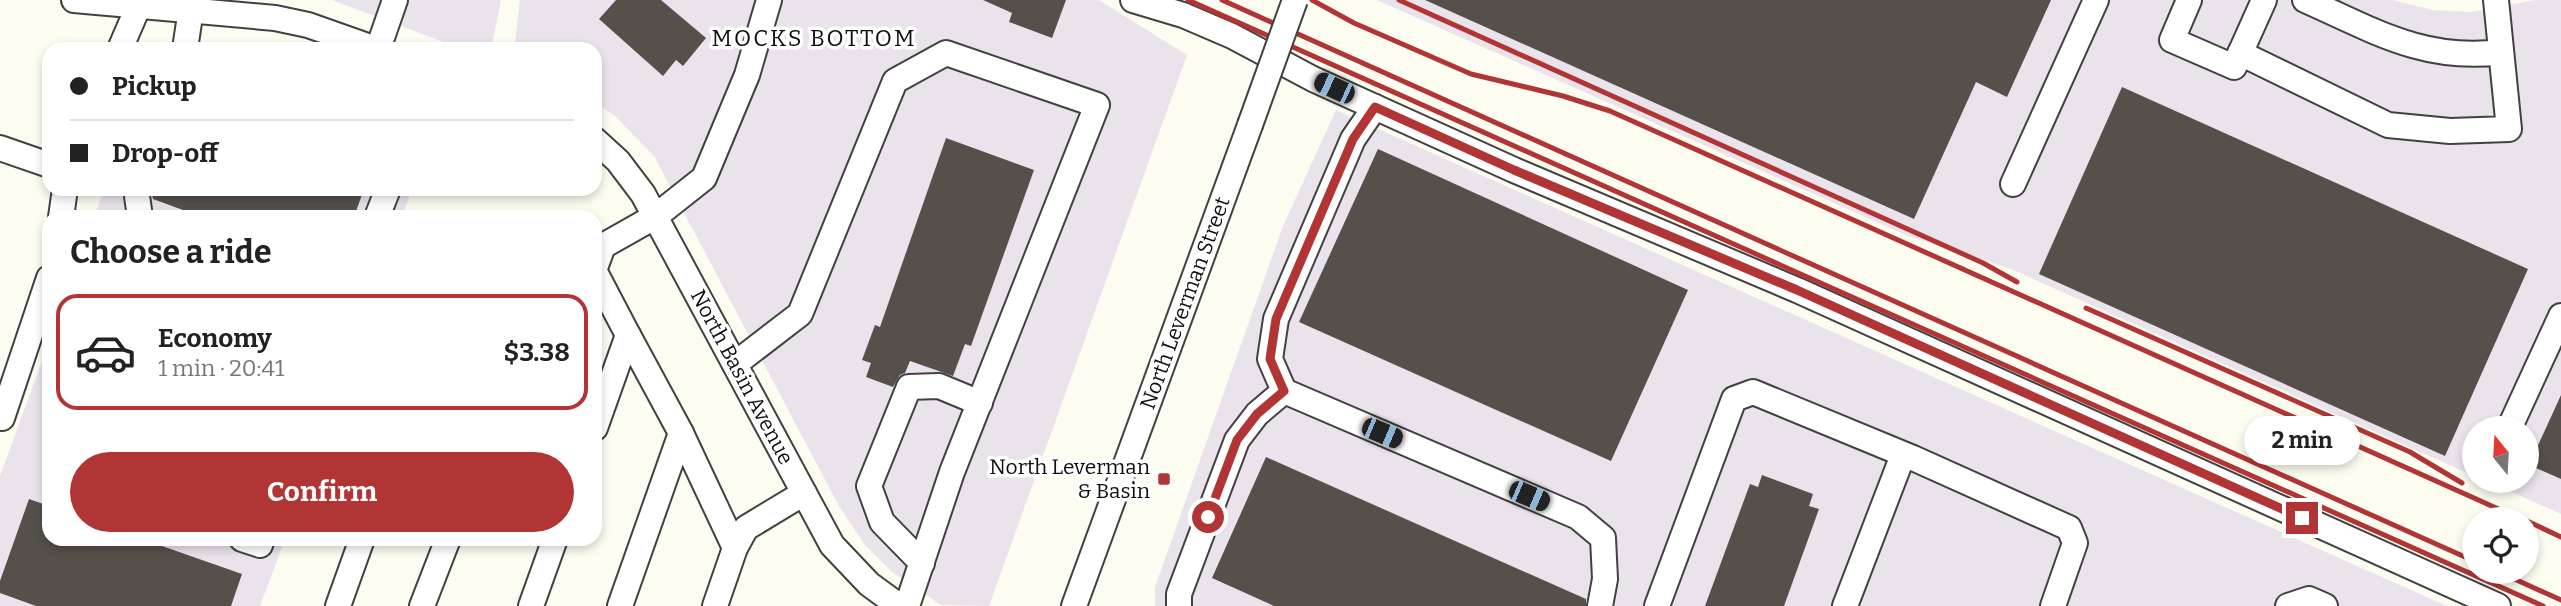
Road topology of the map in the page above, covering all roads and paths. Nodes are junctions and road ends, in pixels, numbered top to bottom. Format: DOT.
graph roads {
  1 [pos="74,0"];
  2 [pos="395,0"];
  3 [pos="769,0"];
  4 [pos="1133,0"];
  5 [pos="1295,0"];
  6 [pos="2096,0"];
  7 [pos="2189,0"];
  8 [pos="2264,0"];
  9 [pos="2305,0"];
  10 [pos="2496,0"];
  11 [pos="139,5"];
  12 [pos="191,9"];
  13 [pos="123,42"];
  14 [pos="186,42"];
  15 [pos="355,42"];
  16 [pos="380,42"];
  17 [pos="2501,52"];
  18 [pos="2240,53"];
  19 [pos="1375,107"];
  20 [pos="602,147"];
  21 [pos="0,148"];
  22 [pos="42,163"];
  23 [pos="2013,184"];
  24 [pos="656,216"];
  25 [pos="602,249"];
  26 [pos="602,284"];
  27 [pos="42,299"];
  28 [pos="2561,316"];
  29 [pos="628,335"];
  30 [pos="735,364"];
  31 [pos="1284,391"];
  32 [pos="980,403"];
  33 [pos="602,408"];
  34 [pos="2514,416"];
  35 [pos="1,419"];
  36 [pos="681,433"];
  37 [pos="1903,455"];
  38 [pos="804,493"];
  39 [pos="359,546"];
  40 [pos="445,546"];
  41 [pos="552,546"];
  42 [pos="734,548"];
  43 [pos="922,563"];
  44 [pos="894,604"];
  45 [pos="338,606"];
  46 [pos="422,606"];
  47 [pos="531,606"];
  48 [pos="620,606"];
  49 [pos="715,606"];
  50 [pos="1074,606"];
  51 [pos="1179,606"];
  52 [pos="1600,606"];
  53 [pos="1657,606"];
  54 [pos="1845,606"];
  55 [pos="2053,606"];
  56 [pos="2288,606"];
  57 [pos="2325,606"];
  58 [pos="2498,606"];
  1 -- 11 [label="street"];
  2 -- 16 [label="street"];
  3 -- 24 [label="street"];
  4 -- 19 [label="street"];
  5 -- 50 [label="street, North Leverman Street, bridge"];
  6 -- 23 [label="street"];
  7 -- 18 [label="street"];
  8 -- 18 [label="street"];
  9 -- 17 [label="street"];
  10 -- 17 [label="street"];
  11 -- 12 [label="street"];
  11 -- 13 [label="street"];
  12 -- 14 [label="street"];
  12 -- 15 [label="street"];
  17 -- 18 [label="street"];
  19 -- 31 [label="street"];
  19 -- 58 [label="street"];
  20 -- 24 [label="street, North Basin Avenue"];
  21 -- 22 [label="street"];
  24 -- 25 [label="street"];
  24 -- 30 [label="street, North Basin Avenue"];
  26 -- 29 [label="street"];
  27 -- 35 [label="street"];
  28 -- 34 [label="street"];
  29 -- 33 [label="street"];
  29 -- 36 [label="street"];
  30 -- 32 [label="street"];
  30 -- 38 [label="street, North Basin Avenue"];
  31 -- 51 [label="street"];
  31 -- 52 [label="street"];
  32 -- 43 [label="street"];
  32 -- 43 [label="street"];
  36 -- 42 [label="street"];
  36 -- 48 [label="street"];
  37 -- 53 [label="street"];
  37 -- 54 [label="street"];
  37 -- 55 [label="street"];
  38 -- 42 [label="street"];
  38 -- 44 [label="street, North Basin Avenue"];
  39 -- 45 [label="street"];
  40 -- 46 [label="street"];
  41 -- 47 [label="street"];
  42 -- 49 [label="street"];
  43 -- 44 [label="street"];
  56 -- 57 [label="street"];
}
